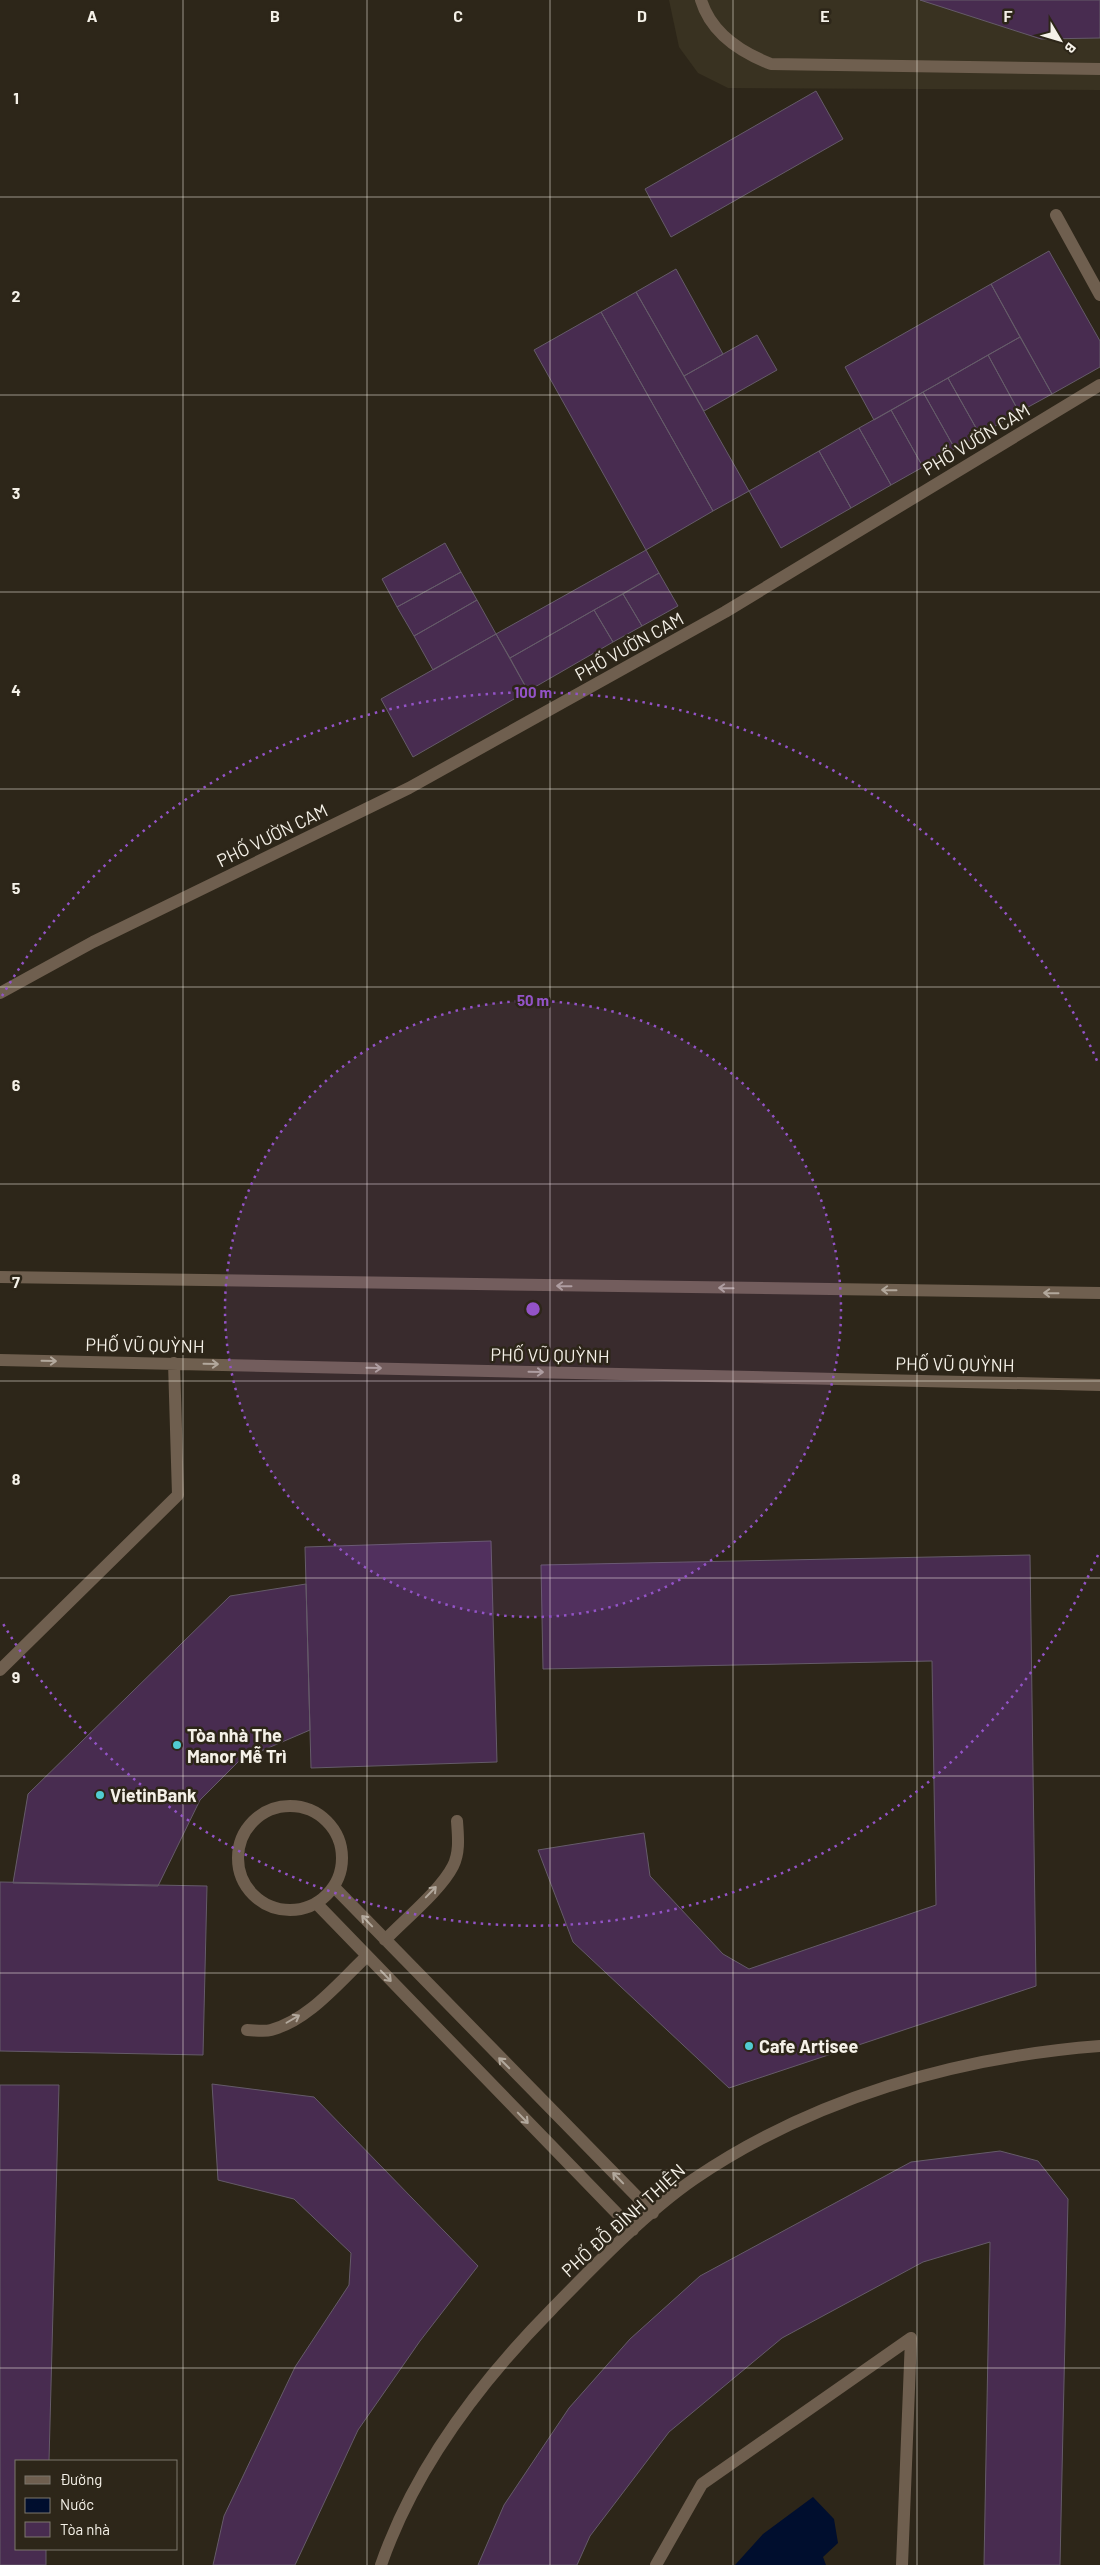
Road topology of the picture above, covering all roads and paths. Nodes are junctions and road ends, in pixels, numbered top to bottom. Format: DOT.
graph roads {
  1 [pos="701,0"];
  2 [pos="1100,69"];
  3 [pos="1056,215"];
  4 [pos="1100,295"];
  5 [pos="1100,385"];
  6 [pos="0,993"];
  7 [pos="0,1277"];
  8 [pos="1100,1293"];
  9 [pos="0,1360"];
  10 [pos="174,1363"];
  11 [pos="1100,1385"];
  12 [pos="0,1670"];
  13 [pos="457,1820"];
  14 [pos="334,1887"];
  15 [pos="316,1903"];
  16 [pos="385,1940"];
  17 [pos="367,1956"];
  18 [pos="247,2030"];
  19 [pos="1100,2046"];
  20 [pos="653,2213"];
  21 [pos="633,2230"];
  22 [pos="380,2565"];
  23 [pos="656,2565"];
  24 [pos="902,2565"];
  1 -- 2 [label="street"];
  3 -- 4 [label="street"];
  5 -- 6 [label="street, PHỐ VƯỜN CAM"];
  8 -- 7 [label="street, one-way"];
  9 -- 10 [label="street, PHỐ VŨ QUỲNH, one-way"];
  10 -- 11 [label="street, PHỐ VŨ QUỲNH, one-way"];
  10 -- 12 [label="street"];
  16 -- 13 [label="street, one-way"];
  14 -- 15 [label="street"];
  14 -- 15 [label="street"];
  16 -- 14 [label="street, one-way"];
  15 -- 17 [label="street"];
  20 -- 16 [label="street, one-way"];
  18 -- 17 [label="street, one-way"];
  17 -- 21 [label="street, one-way"];
  19 -- 20 [label="street, PHỐ ĐỖ ĐÌNH THIỆN"];
  20 -- 21 [label="street, PHỐ ĐỖ ĐÌNH THIỆN"];
  21 -- 22 [label="street, PHỐ ĐỖ ĐÌNH THIỆN"];
  23 -- 24 [label="street"];
}
